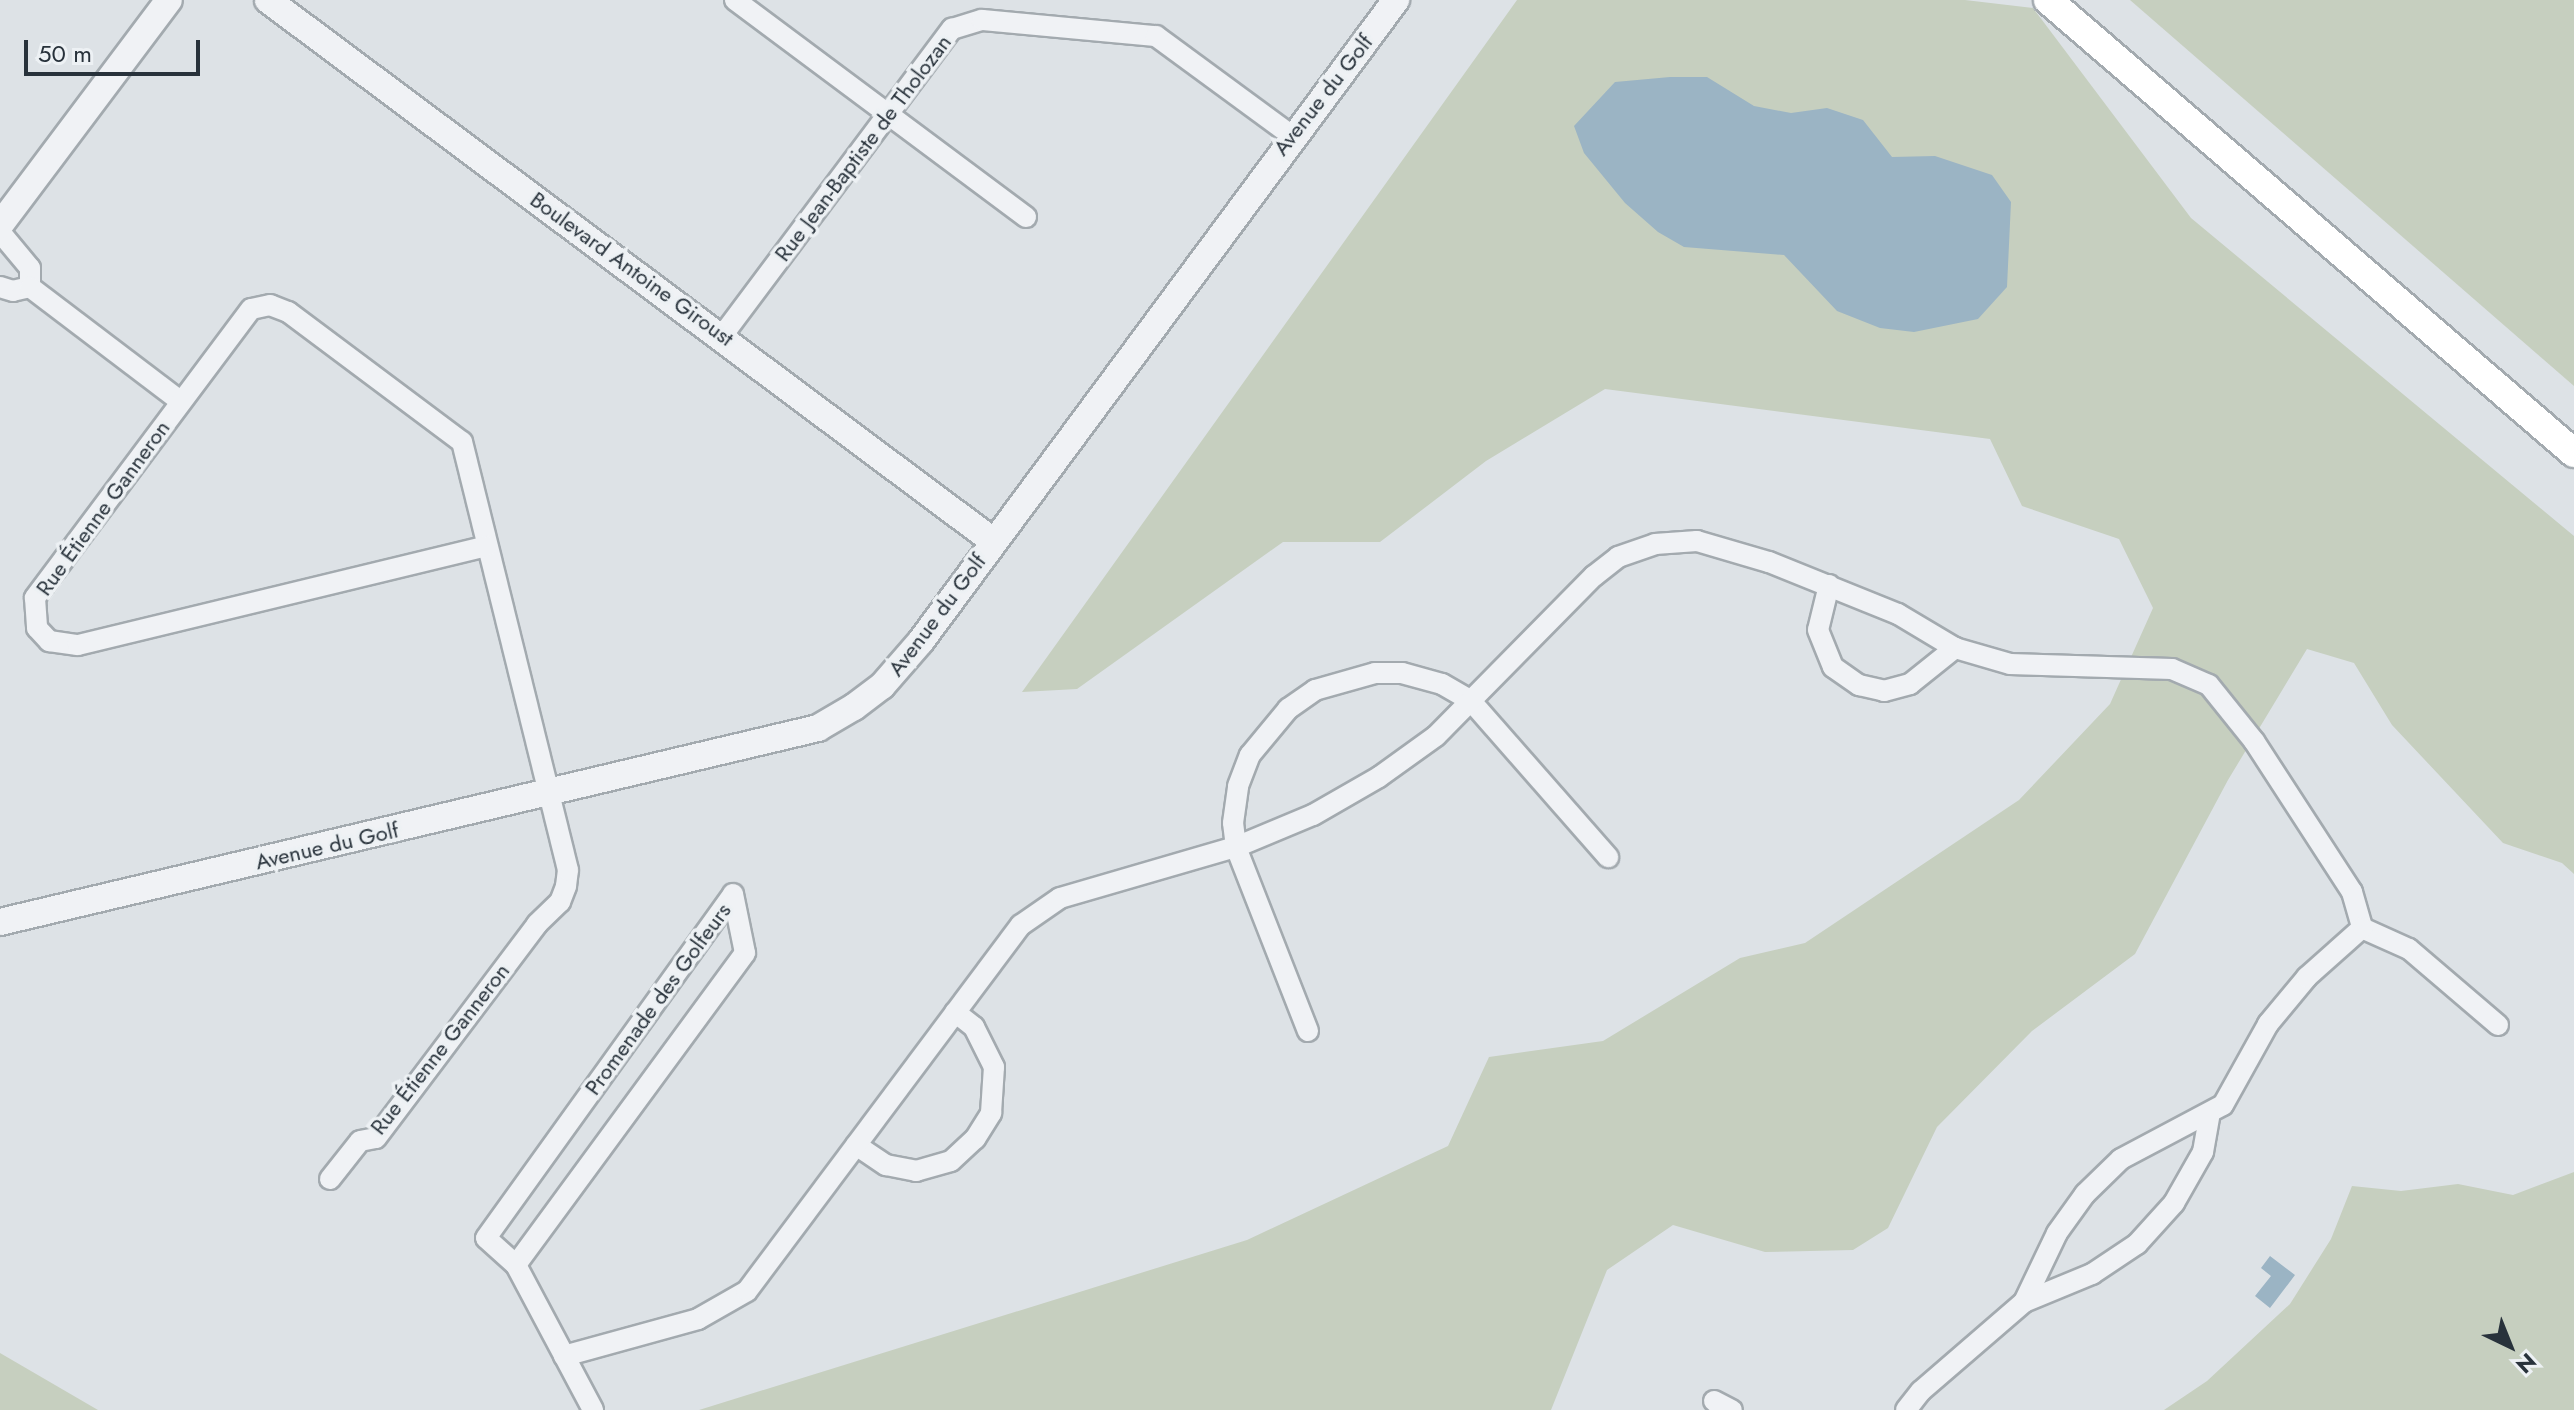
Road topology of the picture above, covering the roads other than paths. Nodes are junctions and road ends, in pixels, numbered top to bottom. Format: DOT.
graph roads {
  1 [pos="169,0"];
  2 [pos="268,0"];
  3 [pos="735,0"];
  4 [pos="1396,0"];
  5 [pos="2048,0"];
  6 [pos="886,113"];
  7 [pos="1291,135"];
  8 [pos="1026,217"];
  9 [pos="0,225"];
  10 [pos="0,232"];
  11 [pos="0,287"];
  12 [pos="30,287"];
  13 [pos="722,336"];
  14 [pos="180,401"];
  15 [pos="2574,453"];
  16 [pos="993,541"];
  17 [pos="487,546"];
  18 [pos="1829,585"];
  19 [pos="1955,648"];
  20 [pos="1471,701"];
  21 [pos="546,793"];
  22 [pos="1236,847"];
  23 [pos="1608,857"];
  24 [pos="0,922"];
  25 [pos="2362,928"];
  26 [pos="955,1012"];
  27 [pos="2498,1025"];
  28 [pos="1308,1031"];
  29 [pos="2209,1117"];
  30 [pos="856,1145"];
  31 [pos="330,1179"];
  32 [pos="516,1265"];
  33 [pos="2024,1302"];
  34 [pos="564,1356"];
  35 [pos="593,1410"];
  36 [pos="1906,1410"];
  1 -- 9 [label="street"];
  2 -- 13 [label="street, Boulevard Antoine Giroust"];
  3 -- 6 [label="street"];
  4 -- 7 [label="street, Avenue du Golf"];
  5 -- 15 [label="main road"];
  6 -- 7 [label="street, Rue Jean-Baptiste de Tholozan"];
  6 -- 8 [label="street"];
  6 -- 13 [label="street, Rue Jean-Baptiste de Tholozan"];
  7 -- 16 [label="street, Avenue du Golf"];
  10 -- 12 [label="street"];
  11 -- 12 [label="street"];
  12 -- 14 [label="street"];
  13 -- 16 [label="street, Boulevard Antoine Giroust"];
  14 -- 17 [label="street, Rue Étienne Ganneron"];
  14 -- 17 [label="street, Rue Étienne Ganneron"];
  16 -- 21 [label="street, Avenue du Golf"];
  17 -- 21 [label="street, Rue Étienne Ganneron"];
  18 -- 19 [label="street"];
  18 -- 19 [label="street"];
  18 -- 20 [label="street"];
  19 -- 25 [label="street"];
  20 -- 22 [label="street"];
  20 -- 22 [label="street"];
  20 -- 23 [label="street"];
  21 -- 24 [label="street, Avenue du Golf"];
  21 -- 31 [label="street, Rue Étienne Ganneron"];
  22 -- 26 [label="street"];
  22 -- 28 [label="street"];
  25 -- 27 [label="street"];
  25 -- 29 [label="street"];
  26 -- 30 [label="street"];
  26 -- 30 [label="street"];
  29 -- 33 [label="street"];
  29 -- 33 [label="street"];
  30 -- 34 [label="street"];
  32 -- 32 [label="street, Promenade des Golfeurs"];
  32 -- 34 [label="street, Promenade des Golfeurs"];
  33 -- 36 [label="street"];
  34 -- 35 [label="street, Promenade des Golfeurs"];
}
